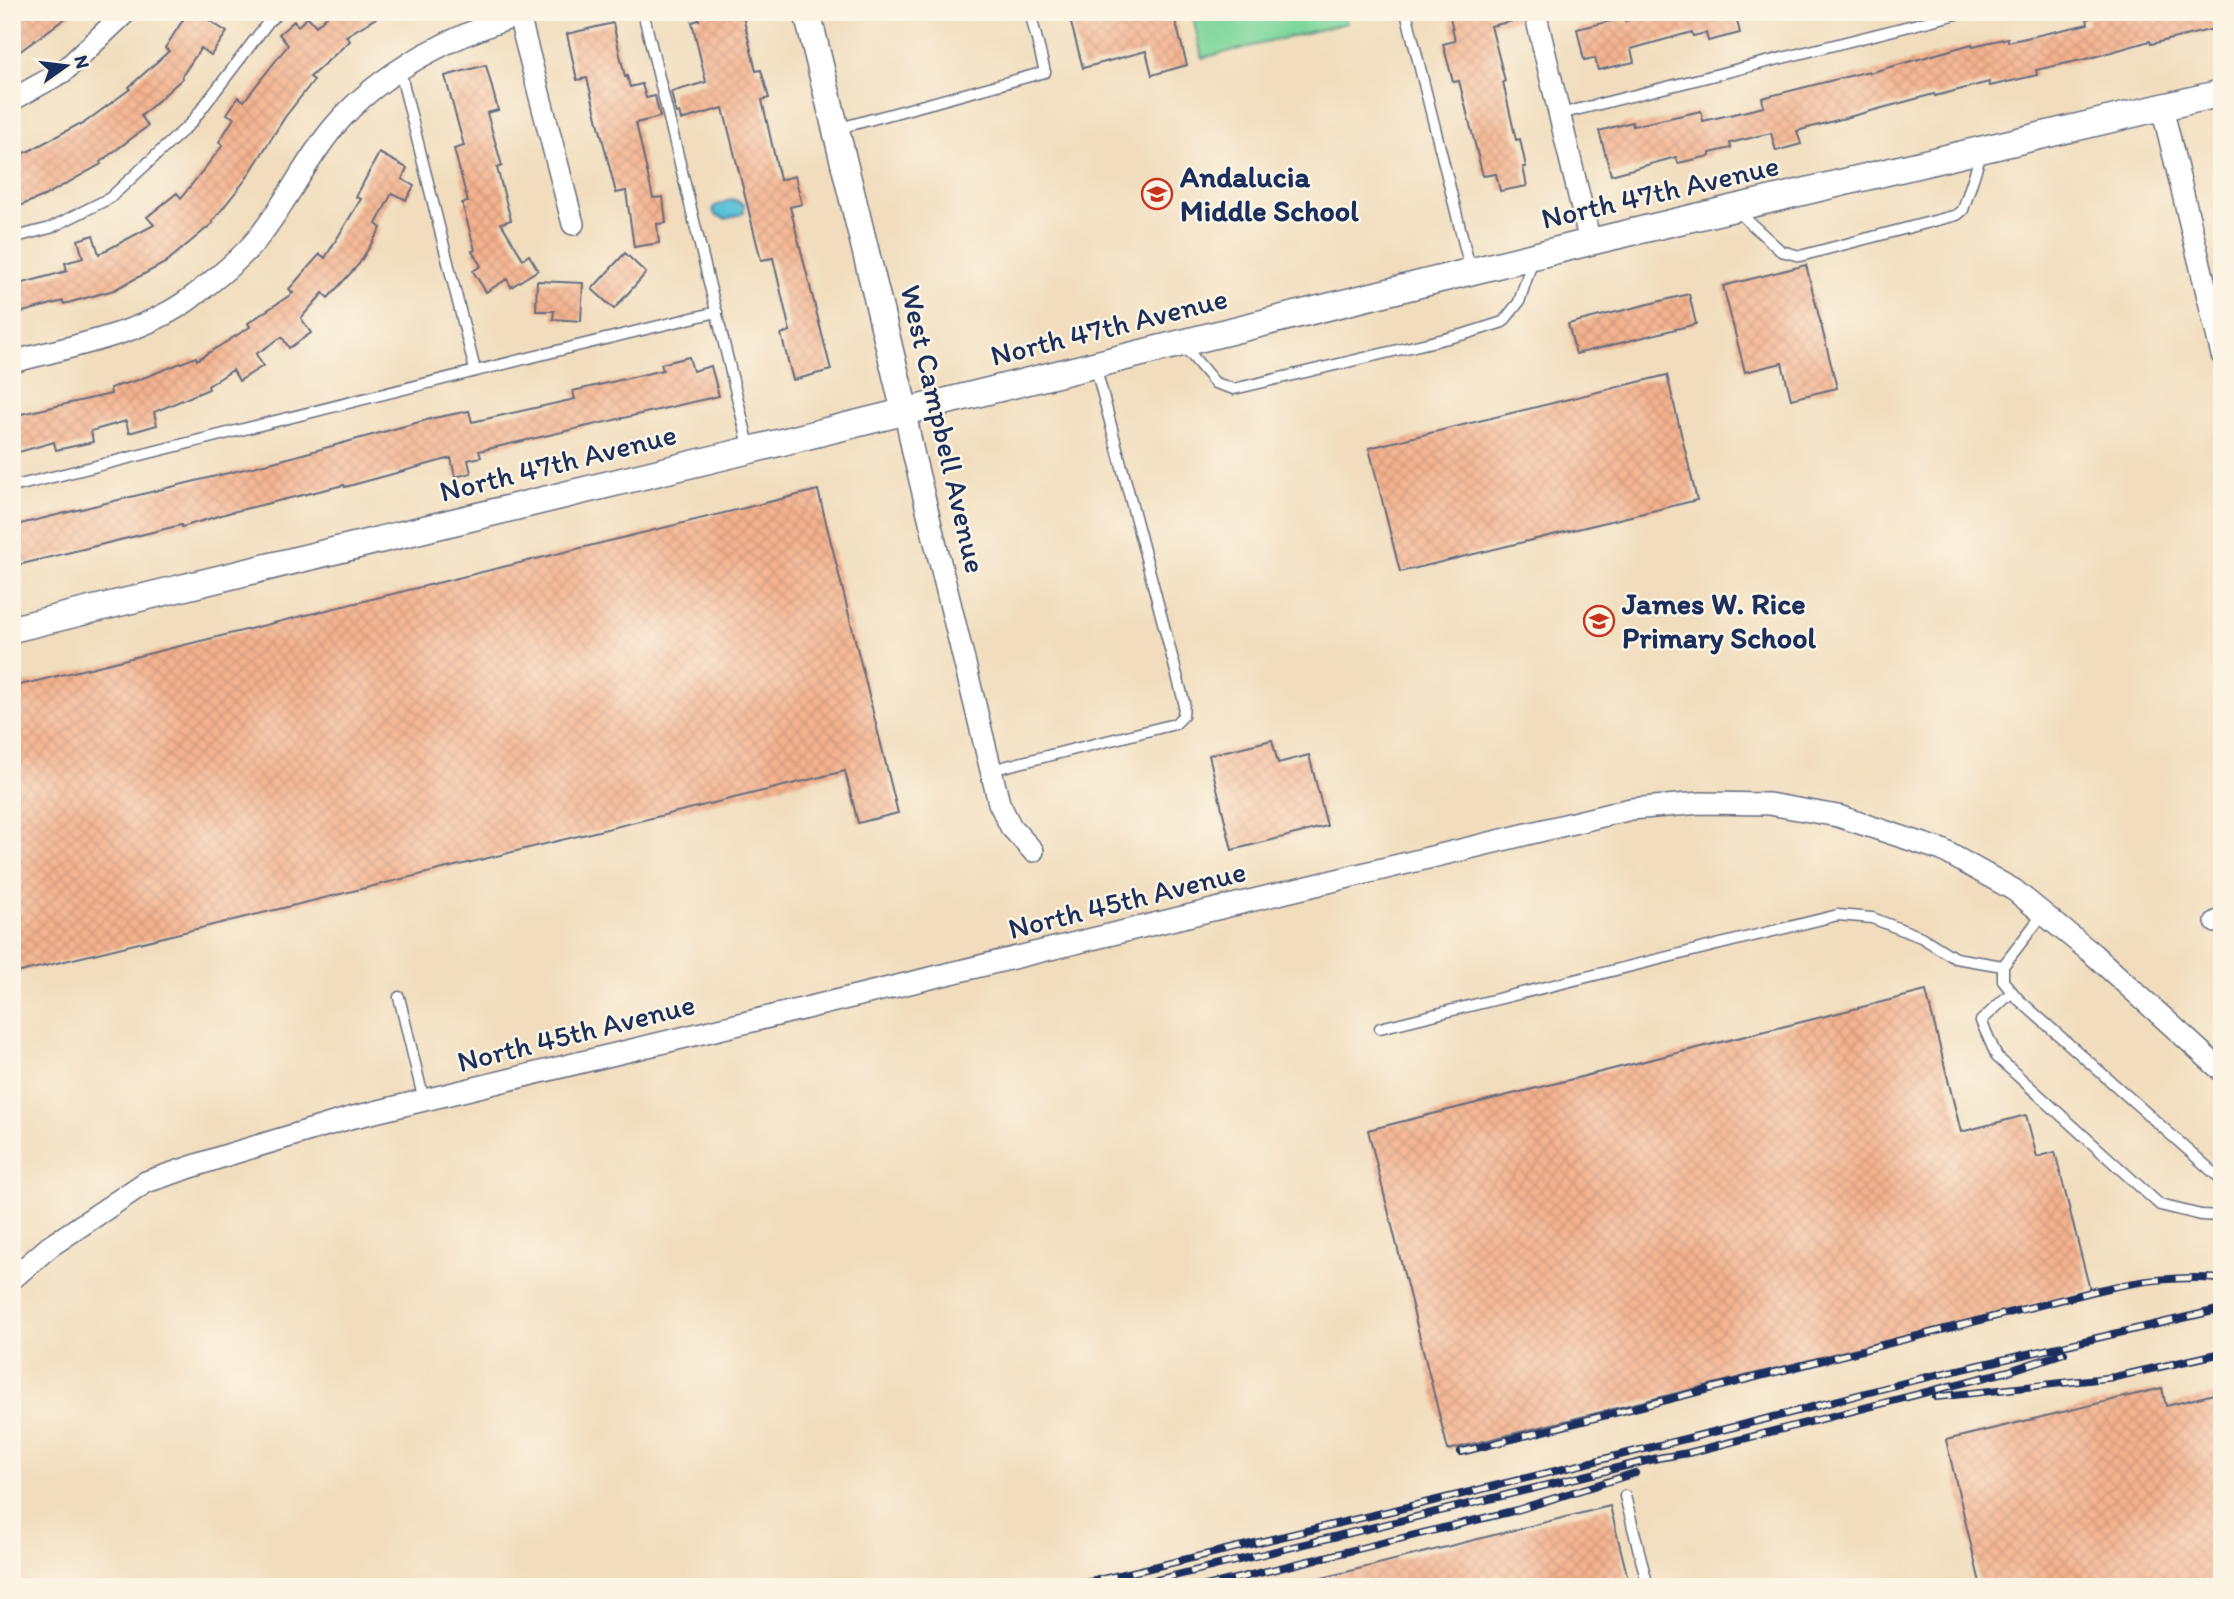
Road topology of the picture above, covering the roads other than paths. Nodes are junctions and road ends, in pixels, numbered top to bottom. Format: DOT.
graph roads {
  1 [pos="126,12"];
  2 [pos="279,12"];
  3 [pos="643,12"];
  4 [pos="807,12"];
  5 [pos="1030,12"];
  6 [pos="1406,12"];
  7 [pos="1535,12"];
  8 [pos="1965,12"];
  9 [pos="525,14"];
  10 [pos="400,71"];
  11 [pos="2222,93"];
  12 [pos="12,100"];
  13 [pos="2162,107"];
  14 [pos="1560,114"];
  15 [pos="836,129"];
  16 [pos="1982,150"];
  17 [pos="1734,209"];
  18 [pos="573,224"];
  19 [pos="12,238"];
  20 [pos="1590,242"];
  21 [pos="1534,256"];
  22 [pos="1471,272"];
  23 [pos="717,312"];
  24 [pos="1181,343"];
  25 [pos="2222,355"];
  26 [pos="12,362"];
  27 [pos="1095,365"];
  28 [pos="475,370"];
  29 [pos="905,412"];
  30 [pos="750,450"];
  31 [pos="12,487"];
  32 [pos="12,629"];
  33 [pos="990,770"];
  34 [pos="1033,851"];
  35 [pos="2043,914"];
  36 [pos="2003,966"];
  37 [pos="2012,992"];
  38 [pos="399,997"];
  39 [pos="1380,1028"];
  40 [pos="2222,1071"];
  41 [pos="424,1101"];
  42 [pos="2222,1180"];
  43 [pos="2222,1216"];
  44 [pos="12,1279"];
  45 [pos="1625,1496"];
  46 [pos="1648,1587"];
  1 -- 12 [label="street"];
  2 -- 19 [label="lane"];
  3 -- 23 [label="lane"];
  4 -- 15 [label="street, West Campbell Avenue"];
  5 -- 15 [label="lane"];
  6 -- 22 [label="lane"];
  7 -- 14 [label="street"];
  8 -- 14 [label="lane"];
  9 -- 10 [label="street"];
  9 -- 18 [label="street"];
  10 -- 26 [label="street"];
  10 -- 28 [label="lane"];
  11 -- 13 [label="street, North 47th Avenue"];
  13 -- 16 [label="street, North 47th Avenue"];
  13 -- 25 [label="street"];
  14 -- 20 [label="street"];
  15 -- 29 [label="street, West Campbell Avenue"];
  16 -- 17 [label="street, North 47th Avenue"];
  16 -- 17 [label="lane"];
  17 -- 20 [label="street, North 47th Avenue"];
  20 -- 21 [label="street, North 47th Avenue"];
  21 -- 22 [label="street, North 47th Avenue"];
  21 -- 24 [label="lane"];
  22 -- 24 [label="street, North 47th Avenue"];
  23 -- 28 [label="lane"];
  23 -- 30 [label="lane"];
  24 -- 27 [label="street, North 47th Avenue"];
  27 -- 29 [label="street, North 47th Avenue"];
  27 -- 33 [label="lane"];
  28 -- 31 [label="lane"];
  29 -- 30 [label="street, North 47th Avenue"];
  29 -- 33 [label="street, West Campbell Avenue"];
  30 -- 32 [label="street, North 47th Avenue"];
  33 -- 34 [label="street, West Campbell Avenue"];
  35 -- 36 [label="lane"];
  35 -- 40 [label="street, North 45th Avenue"];
  35 -- 41 [label="street, North 45th Avenue"];
  36 -- 37 [label="lane"];
  36 -- 39 [label="lane"];
  37 -- 42 [label="lane"];
  37 -- 43 [label="lane"];
  38 -- 41 [label="lane"];
  41 -- 44 [label="street, North 45th Avenue"];
  45 -- 46 [label="lane"];
}
